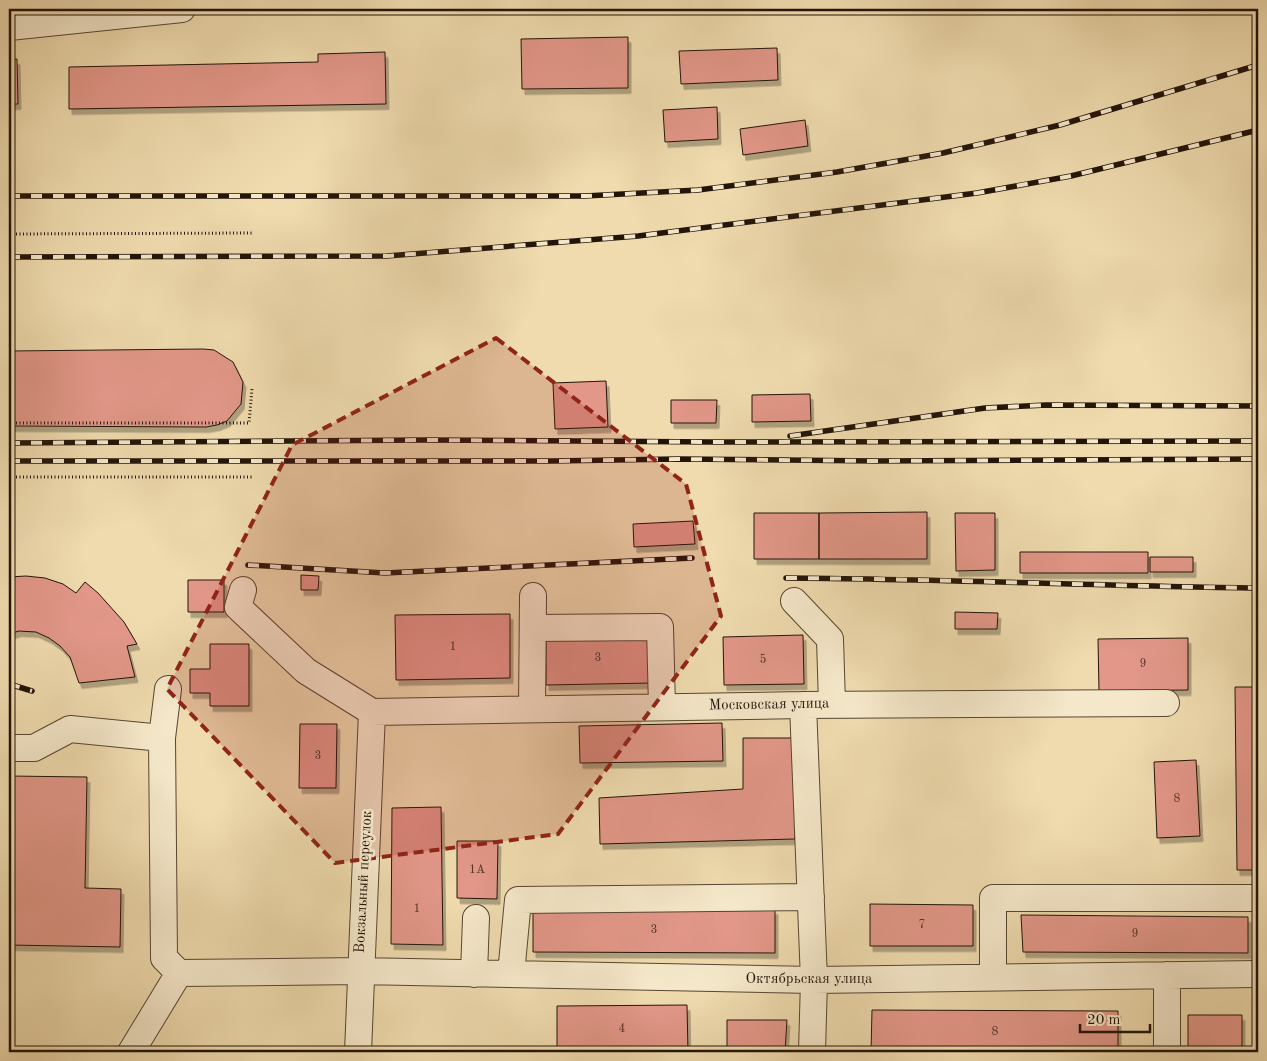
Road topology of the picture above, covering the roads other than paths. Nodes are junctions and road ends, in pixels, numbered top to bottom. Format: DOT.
graph roads {
  1 [pos="182,9"];
  2 [pos="133,11"];
  3 [pos="9,27"];
  4 [pos="243,590"];
  5 [pos="533,596"];
  6 [pos="794,601"];
  7 [pos="533,628"];
  8 [pos="168,689"];
  9 [pos="1166,703"];
  10 [pos="832,704"];
  11 [pos="803,705"];
  12 [pos="662,707"];
  13 [pos="532,709"];
  14 [pos="372,712"];
  15 [pos="162,738"];
  16 [pos="9,748"];
  17 [pos="810,897"];
  18 [pos="1258,898"];
  19 [pos="476,918"];
  20 [pos="360,970"];
  21 [pos="179,973"];
  22 [pos="474,974"];
  23 [pos="511,974"];
  24 [pos="1258,974"];
  25 [pos="1167,975"];
  26 [pos="992,976"];
  27 [pos="814,980"];
  28 [pos="131,1052"];
  29 [pos="358,1052"];
  30 [pos="812,1052"];
  31 [pos="1167,1052"];
  1 -- 2 [label="street"];
  2 -- 3 [label="street"];
  4 -- 14 [label="street"];
  5 -- 7 [label="street"];
  6 -- 10 [label="street"];
  7 -- 12 [label="street"];
  7 -- 13 [label="street"];
  8 -- 15 [label="street"];
  9 -- 10 [label="street, Московская улица"];
  10 -- 11 [label="street, Московская улица"];
  11 -- 12 [label="street, Московская улица"];
  11 -- 17 [label="street"];
  12 -- 13 [label="street, Московская улица"];
  13 -- 14 [label="street, Московская улица"];
  14 -- 20 [label="street, Вокзальный переулок"];
  15 -- 16 [label="street"];
  15 -- 21 [label="street"];
  17 -- 23 [label="street"];
  17 -- 27 [label="street"];
  18 -- 26 [label="street"];
  19 -- 22 [label="street"];
  20 -- 21 [label="street, Октябрьская улица"];
  20 -- 22 [label="street, Октябрьская улица"];
  20 -- 29 [label="street, Вокзальный переулок"];
  21 -- 28 [label="street"];
  22 -- 23 [label="street, Октябрьская улица"];
  23 -- 27 [label="street, Октябрьская улица"];
  24 -- 25 [label="street, Октябрьская улица"];
  25 -- 26 [label="street, Октябрьская улица"];
  25 -- 31 [label="street"];
  26 -- 27 [label="street, Октябрьская улица"];
  27 -- 30 [label="street"];
}
